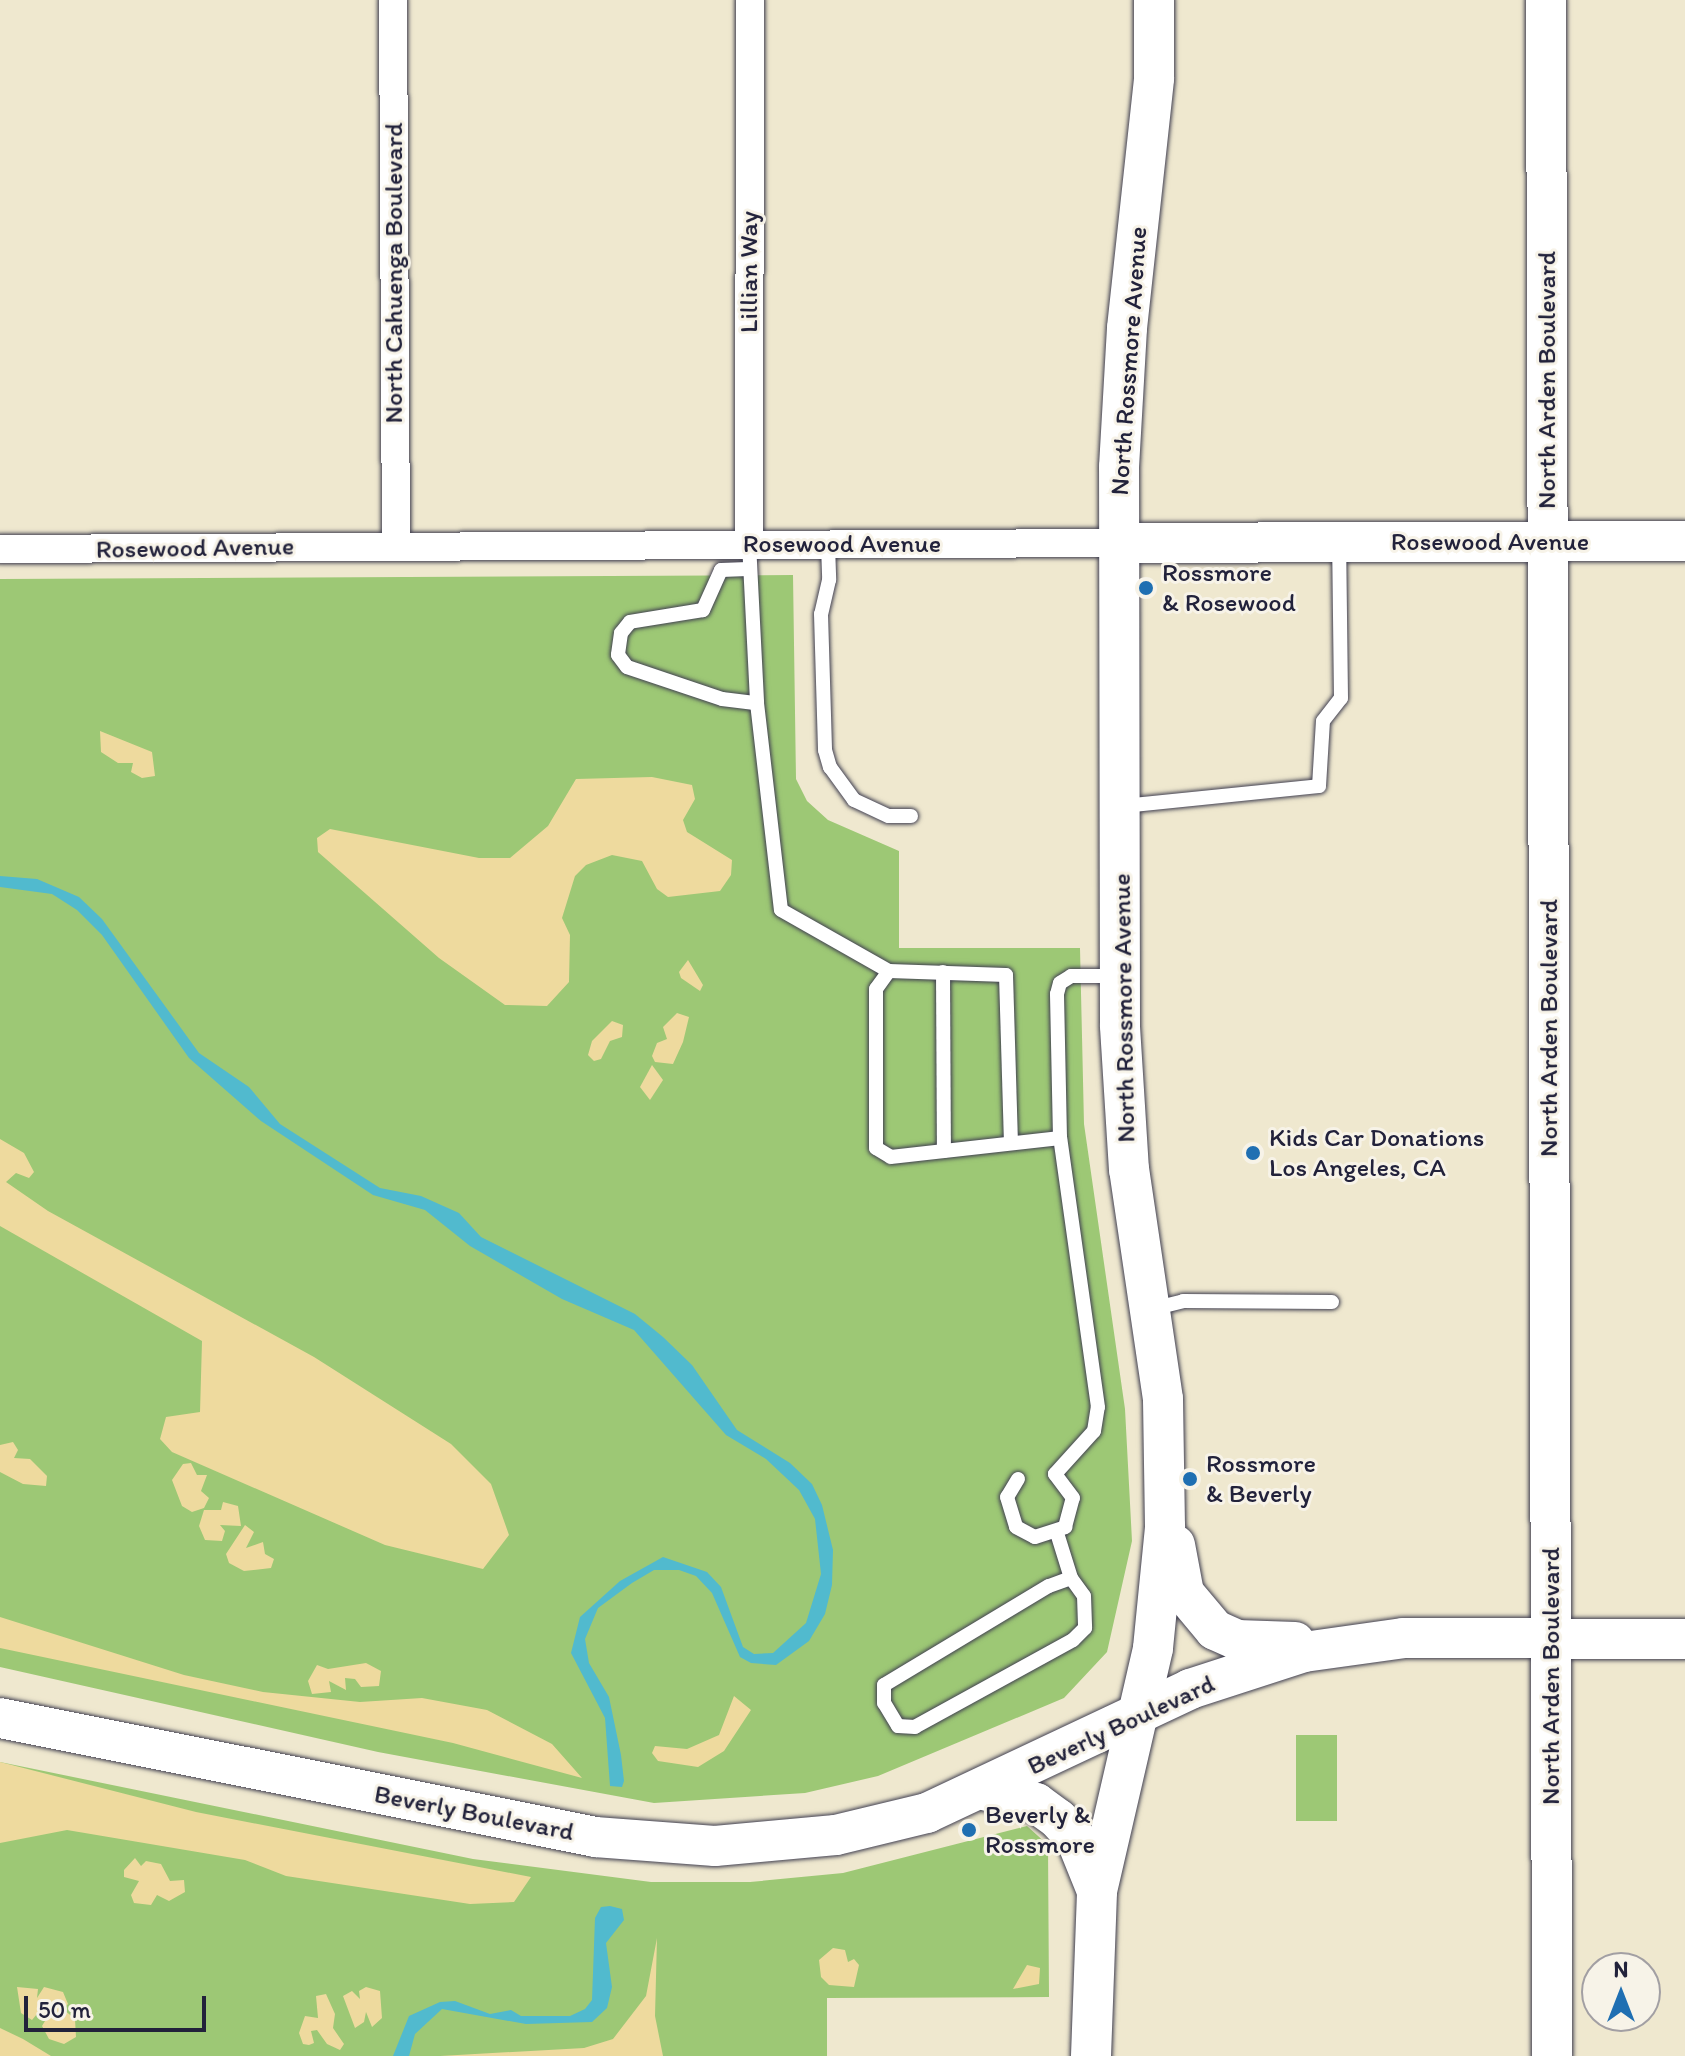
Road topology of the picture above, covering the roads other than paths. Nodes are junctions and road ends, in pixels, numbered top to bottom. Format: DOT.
graph roads {
  1 [pos="393,0"];
  2 [pos="750,0"];
  3 [pos="1154,0"];
  4 [pos="1546,0"];
  5 [pos="1685,541"];
  6 [pos="1548,542"];
  7 [pos="1117,543"];
  8 [pos="1339,543"];
  9 [pos="828,545"];
  10 [pos="396,546"];
  11 [pos="0,549"];
  12 [pos="749,556"];
  13 [pos="757,703"];
  14 [pos="1122,806"];
  15 [pos="911,816"];
  16 [pos="889,971"];
  17 [pos="943,972"];
  18 [pos="1120,976"];
  19 [pos="1060,1138"];
  20 [pos="1011,1142"];
  21 [pos="944,1151"];
  22 [pos="1332,1302"];
  23 [pos="1152,1309"];
  24 [pos="1018,1479"];
  25 [pos="1166,1487"];
  26 [pos="1057,1533"];
  27 [pos="1071,1578"];
  28 [pos="1403,1638"];
  29 [pos="1550,1639"];
  30 [pos="1685,1639"];
  31 [pos="1135,1717"];
  32 [pos="0,1718"];
  33 [pos="984,1790"];
  34 [pos="1097,1891"];
  35 [pos="1091,2056"];
  36 [pos="1552,2056"];
  1 -- 10 [label="street, North Cahuenga Boulevard"];
  2 -- 12 [label="street, Lillian Way"];
  3 -- 7 [label="main road, North Rossmore Avenue"];
  4 -- 6 [label="main road, North Arden Boulevard"];
  5 -- 6 [label="main road, Rosewood Avenue"];
  6 -- 8 [label="main road, Rosewood Avenue"];
  6 -- 29 [label="main road, North Arden Boulevard"];
  7 -- 8 [label="main road, Rosewood Avenue"];
  7 -- 9 [label="street, Rosewood Avenue"];
  7 -- 14 [label="main road, North Rossmore Avenue"];
  8 -- 14 [label="lane"];
  9 -- 12 [label="street, Rosewood Avenue"];
  9 -- 15 [label="lane"];
  10 -- 11 [label="street, Rosewood Avenue"];
  10 -- 12 [label="street, Rosewood Avenue"];
  12 -- 13 [label="lane"];
  12 -- 13 [label="lane"];
  13 -- 16 [label="lane"];
  14 -- 18 [label="main road, North Rossmore Avenue"];
  16 -- 17 [label="lane"];
  16 -- 21 [label="lane"];
  17 -- 20 [label="lane"];
  17 -- 21 [label="lane"];
  18 -- 19 [label="lane"];
  18 -- 23 [label="main road, North Rossmore Avenue"];
  19 -- 20 [label="lane"];
  19 -- 26 [label="lane"];
  20 -- 21 [label="lane"];
  22 -- 23 [label="lane"];
  23 -- 25 [label="main road, North Rossmore Avenue"];
  24 -- 26 [label="lane"];
  25 -- 28 [label="main road"];
  25 -- 31 [label="main road, North Rossmore Avenue"];
  26 -- 27 [label="lane"];
  27 -- 27 [label="lane"];
  28 -- 29 [label="main road, Beverly Boulevard"];
  28 -- 31 [label="main road, Beverly Boulevard"];
  29 -- 30 [label="main road, Beverly Boulevard"];
  29 -- 36 [label="main road, North Arden Boulevard"];
  31 -- 33 [label="main road, Beverly Boulevard"];
  31 -- 34 [label="main road, North Rossmore Avenue"];
  32 -- 33 [label="main road, Beverly Boulevard"];
  33 -- 34 [label="main road"];
  34 -- 35 [label="main road, North Rossmore Avenue"];
}
